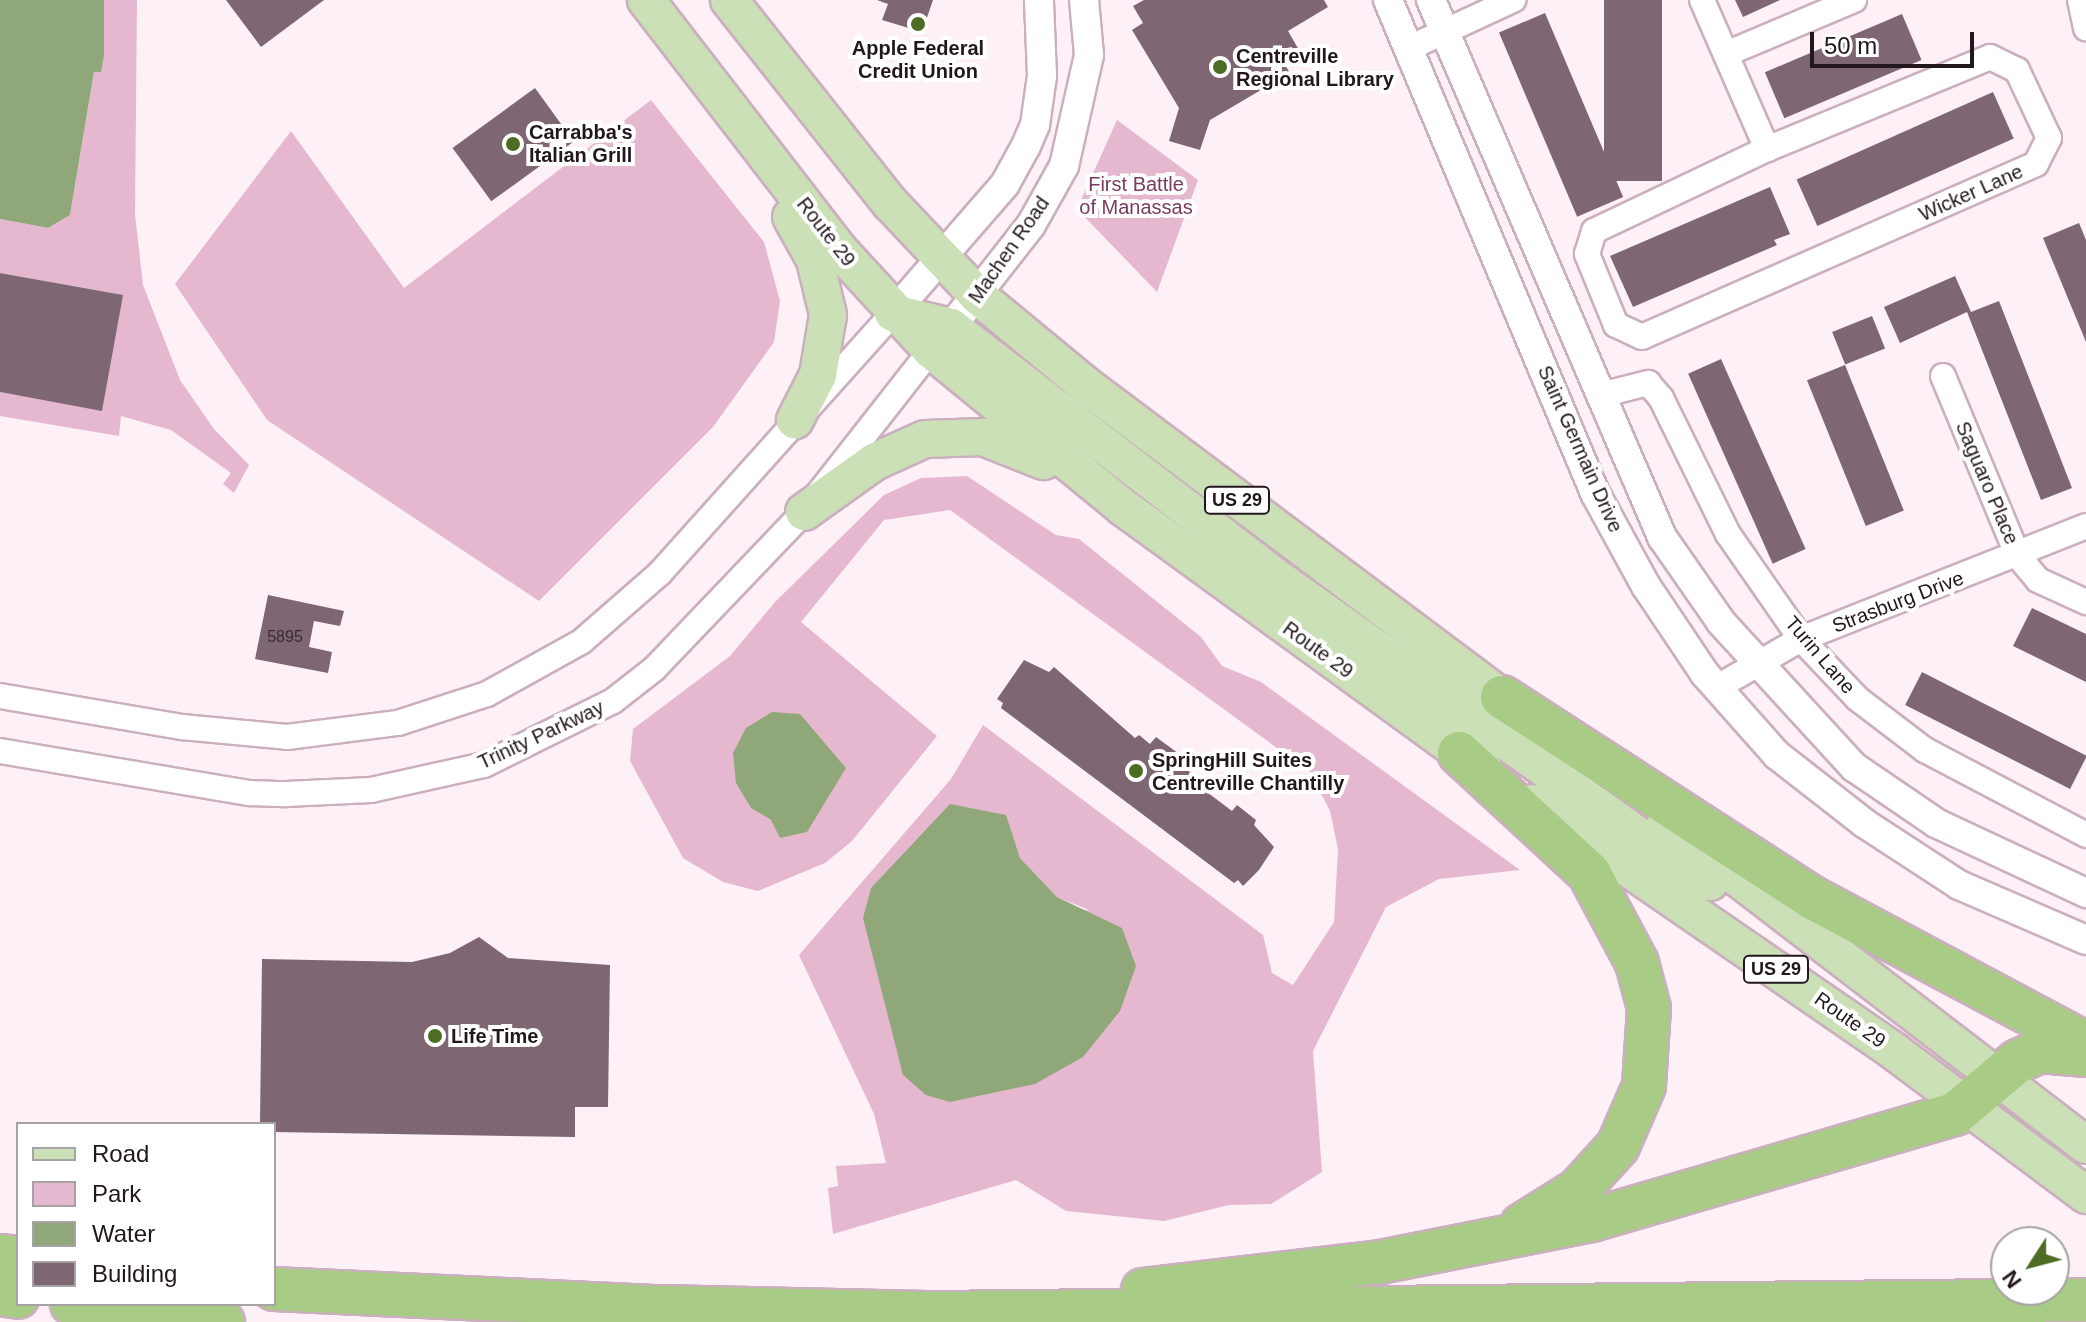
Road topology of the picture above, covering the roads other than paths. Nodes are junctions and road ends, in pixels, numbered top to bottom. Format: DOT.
graph roads {
  1 [pos="646,0"];
  2 [pos="729,0"];
  3 [pos="1039,0"];
  4 [pos="1084,0"];
  5 [pos="1388,0"];
  6 [pos="1431,0"];
  7 [pos="1513,0"];
  8 [pos="1702,0"];
  9 [pos="1854,0"];
  10 [pos="2080,0"];
  11 [pos="1828,5"];
  12 [pos="2086,28"];
  13 [pos="1445,31"];
  14 [pos="1409,48"];
  15 [pos="1726,54"];
  16 [pos="738,121"];
  17 [pos="1767,149"];
  18 [pos="942,260"];
  19 [pos="979,297"];
  20 [pos="893,313"];
  21 [pos="941,339"];
  22 [pos="1943,376"];
  23 [pos="1601,395"];
  24 [pos="795,420"];
  25 [pos="1124,508"];
  26 [pos="804,512"];
  27 [pos="2086,526"];
  28 [pos="2018,556"];
  29 [pos="2086,602"];
  30 [pos="1801,639"];
  31 [pos="1754,663"];
  32 [pos="1716,688"];
  33 [pos="0,696"];
  34 [pos="1502,697"];
  35 [pos="0,751"];
  36 [pos="1459,753"];
  37 [pos="2086,835"];
  38 [pos="2086,893"];
  39 [pos="2086,940"];
  40 [pos="1839,957"];
  41 [pos="2086,1044"];
  42 [pos="2086,1055"];
  43 [pos="1999,1078"];
  44 [pos="1970,1107"];
  45 [pos="2086,1145"];
  46 [pos="2086,1195"];
  47 [pos="1471,1247"];
  48 [pos="276,1289"];
  49 [pos="2086,1300"];
  50 [pos="89,1306"];
  51 [pos="927,1313"];
  52 [pos="223,1322"];
  1 -- 16 [label="main road, Route 29"];
  2 -- 18 [label="main road, US 29"];
  3 -- 18 [label="street, Machen Road"];
  4 -- 19 [label="street, Machen Road"];
  5 -- 14 [label="street, Saint Germain Drive"];
  6 -- 13 [label="street, Saint Germain Drive"];
  7 -- 13 [label="street"];
  8 -- 15 [label="street"];
  9 -- 11 [label="street"];
  10 -- 12 [label="street"];
  11 -- 15 [label="street"];
  13 -- 14 [label="street"];
  13 -- 23 [label="street, Saint Germain Drive"];
  14 -- 32 [label="street, Saint Germain Drive"];
  15 -- 17 [label="street"];
  16 -- 20 [label="main road, Route 29"];
  16 -- 24 [label="main road"];
  17 -- 17 [label="street, Wicker Lane"];
  18 -- 19 [label="main road, US 29"];
  18 -- 20 [label="street, Machen Road"];
  19 -- 21 [label="street, Machen Road"];
  19 -- 34 [label="main road, US 29"];
  20 -- 21 [label="main road"];
  20 -- 24 [label="street"];
  21 -- 25 [label="main road, Route 29 / US 29"];
  21 -- 26 [label="street, Trinity Parkway"];
  21 -- 40 [label="main road"];
  22 -- 28 [label="street, Saguaro Place"];
  23 -- 30 [label="street, Turin Lane"];
  23 -- 31 [label="street, Saint Germain Drive"];
  24 -- 33 [label="street"];
  25 -- 26 [label="main road"];
  25 -- 36 [label="main road, Route 29 / US 29"];
  26 -- 35 [label="street, Trinity Parkway"];
  27 -- 28 [label="street, Strasburg Drive"];
  28 -- 29 [label="street, Saguaro Place"];
  28 -- 30 [label="street, Strasburg Drive"];
  30 -- 31 [label="street, Strasburg Drive"];
  30 -- 37 [label="street, Turin Lane"];
  31 -- 32 [label="street, Strasburg Drive"];
  31 -- 38 [label="street, Saint Germain Drive"];
  32 -- 39 [label="street, Saint Germain Drive"];
  34 -- 40 [label="main road, US 29"];
  34 -- 41 [label="highway"];
  36 -- 44 [label="main road, Route 29 / US 29"];
  36 -- 47 [label="highway"];
  40 -- 43 [label="main road, US 29"];
  42 -- 43 [label="highway"];
  43 -- 44 [label="highway"];
  43 -- 45 [label="main road, US 29"];
  44 -- 46 [label="main road, Route 29 / US 29"];
  44 -- 47 [label="highway"];
  47 -- 51 [label="highway"];
  48 -- 51 [label="highway"];
  49 -- 51 [label="highway"];
  50 -- 52 [label="highway"];
}
